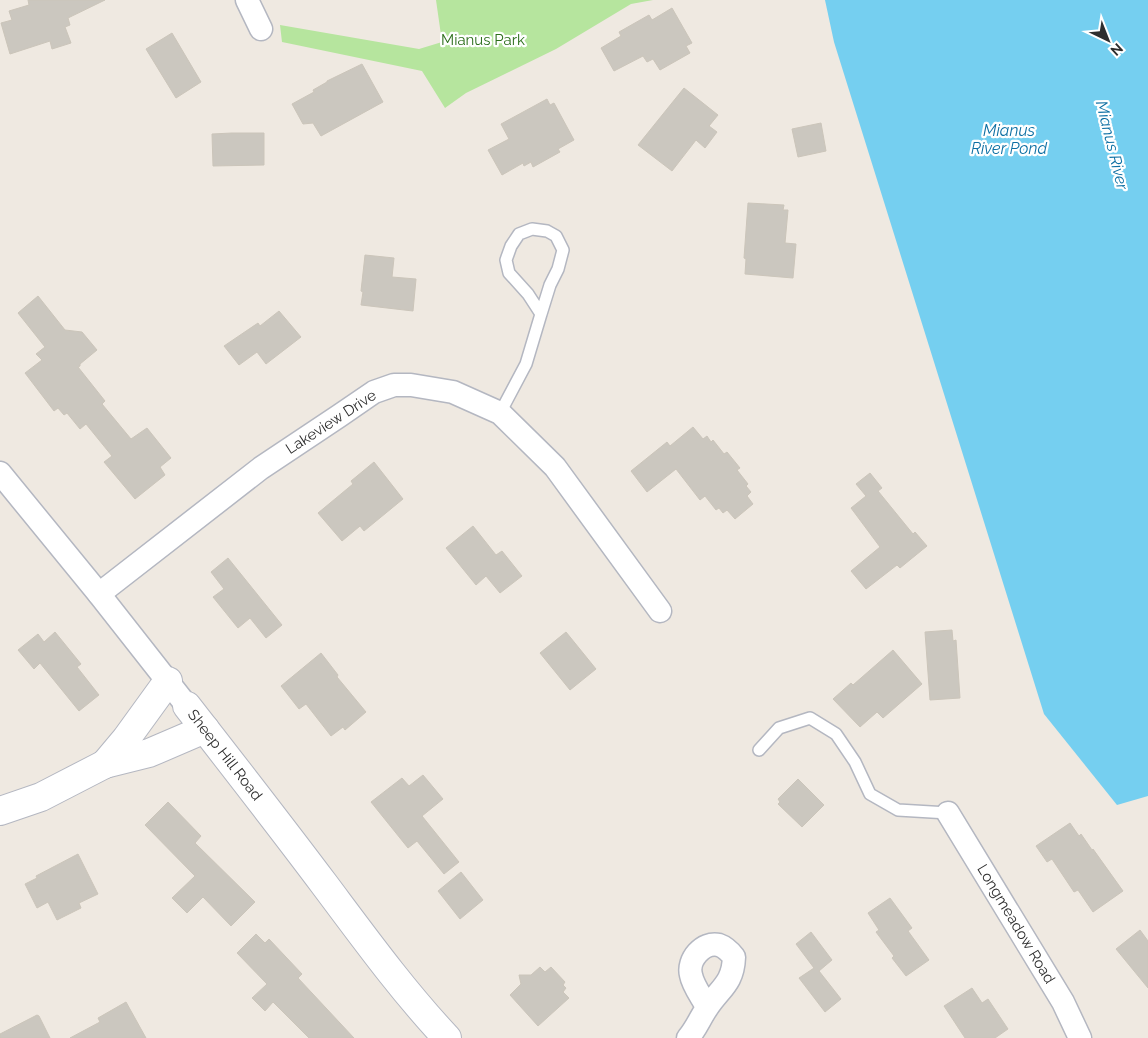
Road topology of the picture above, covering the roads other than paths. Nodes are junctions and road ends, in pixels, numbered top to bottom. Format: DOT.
graph roads {
  1 [pos="248,0"];
  2 [pos="261,29"];
  3 [pos="541,314"];
  4 [pos="500,413"];
  5 [pos="0,473"];
  6 [pos="99,594"];
  7 [pos="660,611"];
  8 [pos="168,681"];
  9 [pos="187,706"];
  10 [pos="205,729"];
  11 [pos="759,750"];
  12 [pos="105,764"];
  13 [pos="0,811"];
  14 [pos="948,813"];
  15 [pos="707,1007"];
  16 [pos="447,1038"];
  17 [pos="688,1038"];
  18 [pos="1080,1038"];
  1 -- 2 [label="street"];
  3 -- 3 [label="lane"];
  3 -- 4 [label="lane"];
  4 -- 6 [label="street, Lakeview Drive"];
  4 -- 7 [label="street, Lakeview Drive"];
  5 -- 6 [label="street, Sheep Hill Road"];
  6 -- 8 [label="street, Sheep Hill Road"];
  8 -- 9 [label="street, Sheep Hill Road"];
  8 -- 12 [label="street"];
  9 -- 10 [label="street, Sheep Hill Road"];
  10 -- 12 [label="street"];
  10 -- 16 [label="street, Sheep Hill Road"];
  11 -- 14 [label="lane"];
  12 -- 13 [label="street"];
  14 -- 18 [label="street, Longmeadow Road"];
  15 -- 17 [label="street"];
}
